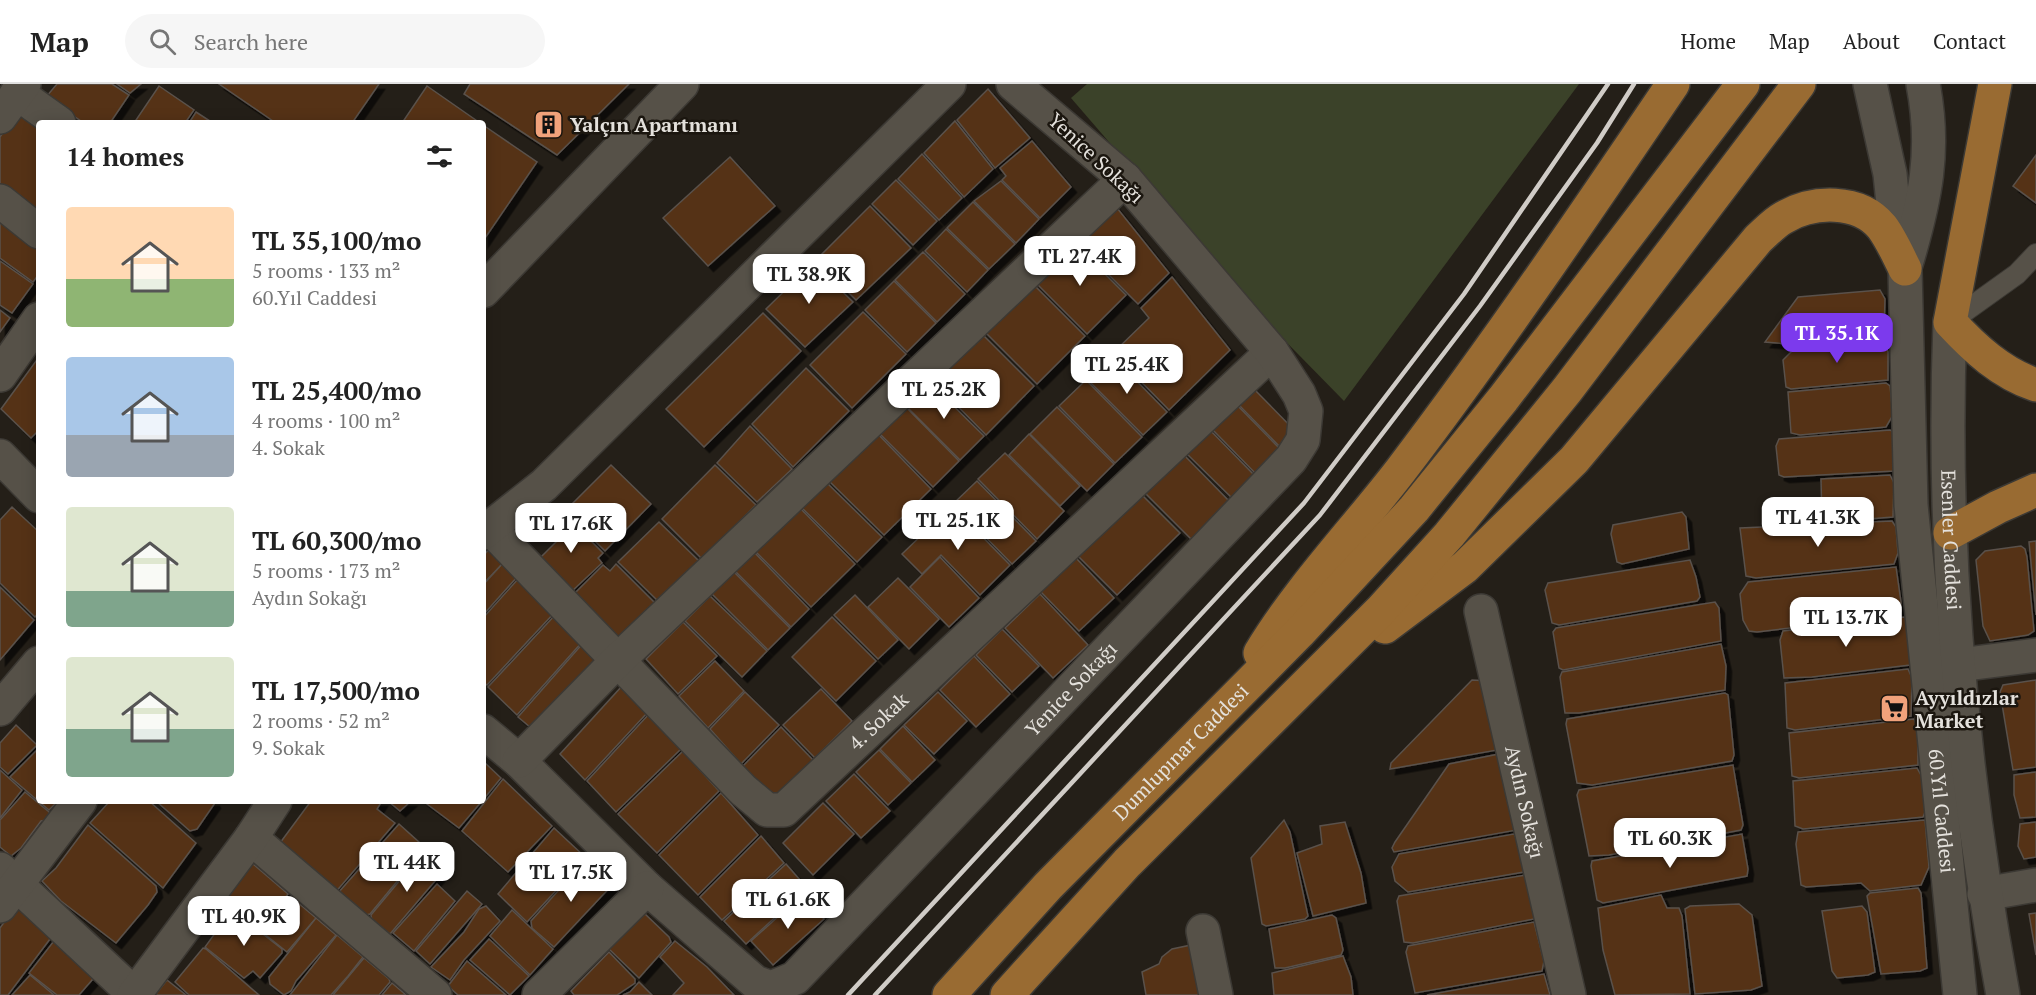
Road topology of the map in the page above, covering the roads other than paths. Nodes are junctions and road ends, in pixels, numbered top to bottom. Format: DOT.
graph roads {
  1 [pos="949,84"];
  2 [pos="1013,84"];
  3 [pos="1674,84"];
  4 [pos="1743,84"];
  5 [pos="1799,84"];
  6 [pos="1870,84"];
  7 [pos="1923,84"];
  8 [pos="1995,84"];
  9 [pos="676,86"];
  10 [pos="14,98"];
  11 [pos="54,120"];
  12 [pos="1125,179"];
  13 [pos="0,201"];
  14 [pos="36,230"];
  15 [pos="2036,254"];
  16 [pos="1905,268"];
  17 [pos="486,285"];
  18 [pos="1950,322"];
  19 [pos="36,323"];
  20 [pos="1272,352"];
  21 [pos="0,375"];
  22 [pos="2036,385"];
  23 [pos="0,456"];
  24 [pos="2036,490"];
  25 [pos="36,493"];
  26 [pos="486,531"];
  27 [pos="1950,533"];
  28 [pos="1481,611"];
  29 [pos="2036,655"];
  30 [pos="617,660"];
  31 [pos="1959,665"];
  32 [pos="36,667"];
  33 [pos="1292,697"];
  34 [pos="1232,698"];
  35 [pos="0,709"];
  36 [pos="486,734"];
  37 [pos="519,761"];
  38 [pos="77,804"];
  39 [pos="273,804"];
  40 [pos="250,838"];
  41 [pos="2036,885"];
  42 [pos="6,886"];
  43 [pos="647,888"];
  44 [pos="1984,894"];
  45 [pos="1203,931"];
  46 [pos="134,994"];
  47 [pos="435,995"];
  48 [pos="539,995"];
  49 [pos="949,995"];
  50 [pos="1007,995"];
  51 [pos="1216,995"];
  52 [pos="1569,995"];
  53 [pos="1959,995"];
  54 [pos="2003,995"];
  1 -- 26 [label="street"];
  2 -- 12 [label="street, Yenice Sokağı"];
  3 -- 34 [label="main road"];
  4 -- 34 [label="main road, Dumlupınar Caddesi"];
  5 -- 33 [label="main road, Dumlupınar Caddesi"];
  6 -- 16 [label="street"];
  7 -- 16 [label="street"];
  8 -- 18 [label="main road, Esenler Caddesi"];
  9 -- 17 [label="street"];
  10 -- 11 [label="street"];
  12 -- 20 [label="street, Yenice Sokağı"];
  12 -- 30 [label="street"];
  13 -- 14 [label="street"];
  15 -- 18 [label="lane"];
  16 -- 33 [label="main road"];
  16 -- 53 [label="street, 60.Yıl Caddesi"];
  18 -- 22 [label="main road"];
  18 -- 27 [label="street, Esenler Caddesi"];
  19 -- 21 [label="street"];
  20 -- 30 [label="street, 4. Sokak"];
  20 -- 43 [label="street, Yenice Sokağı"];
  23 -- 25 [label="street"];
  24 -- 27 [label="main road"];
  26 -- 30 [label="street, 4. Sokak"];
  27 -- 31 [label="street, Esenler Caddesi"];
  28 -- 52 [label="street, Aydın Sokağı"];
  29 -- 31 [label="street"];
  30 -- 37 [label="street"];
  31 -- 44 [label="street, Esenler Caddesi"];
  32 -- 35 [label="street"];
  33 -- 50 [label="main road, Dumlupınar Caddesi"];
  34 -- 49 [label="main road, Dumlupınar Caddesi"];
  36 -- 37 [label="street, Yenice Sokağı"];
  37 -- 43 [label="street, Yenice Sokağı"];
  38 -- 42 [label="street"];
  39 -- 40 [label="street"];
  40 -- 46 [label="street"];
  40 -- 47 [label="street"];
  41 -- 44 [label="street"];
  42 -- 46 [label="street"];
  43 -- 48 [label="street"];
  44 -- 54 [label="street, Esenler Caddesi"];
  45 -- 51 [label="street"];
}
